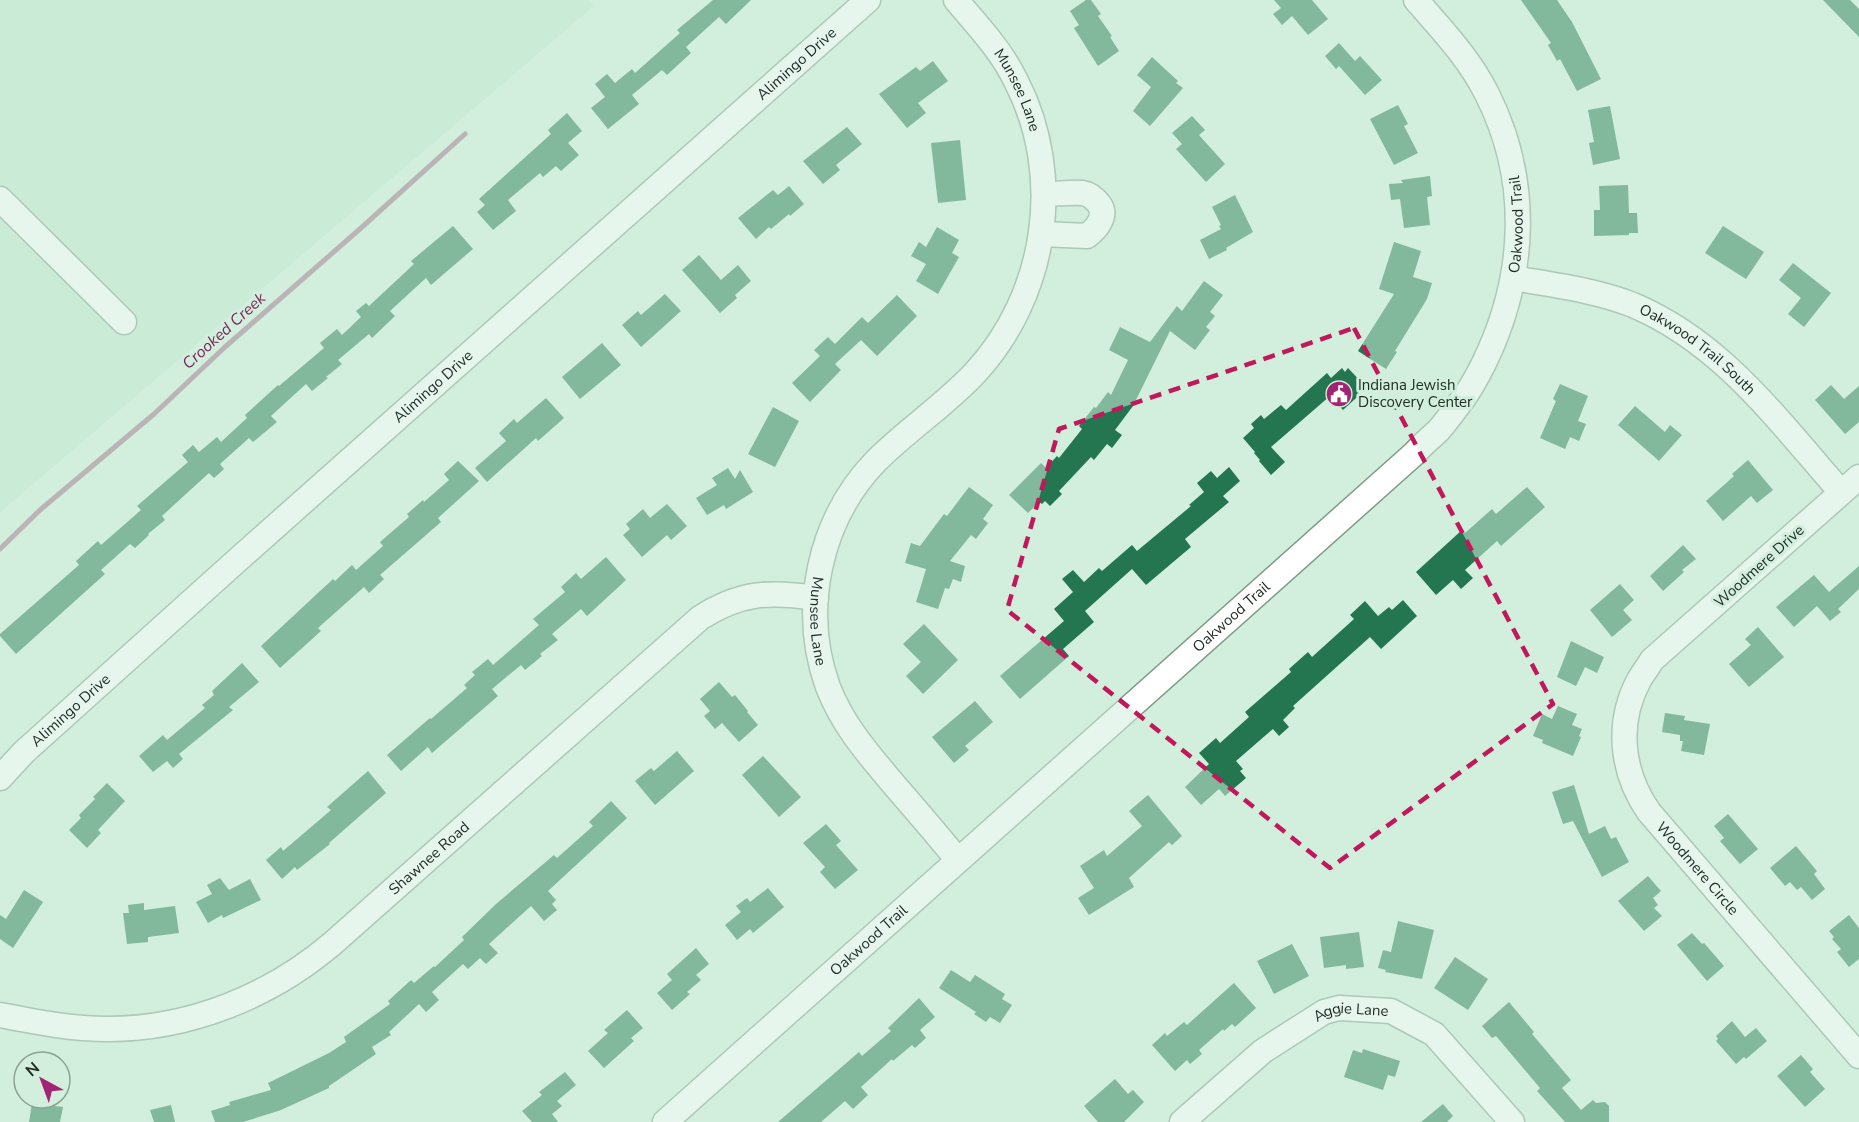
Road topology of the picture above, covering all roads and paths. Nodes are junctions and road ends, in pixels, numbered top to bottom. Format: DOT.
graph roads {
  1 [pos="868,0"];
  2 [pos="956,0"];
  3 [pos="1416,0"];
  4 [pos="1044,194"];
  5 [pos="0,199"];
  6 [pos="1041,234"];
  7 [pos="1513,278"];
  8 [pos="124,322"];
  9 [pos="1850,485"];
  10 [pos="816,598"];
  11 [pos="1658,655"];
  12 [pos="0,778"];
  13 [pos="958,860"];
  14 [pos="0,1015"];
  15 [pos="1859,1056"];
  16 [pos="665,1122"];
  17 [pos="1182,1122"];
  18 [pos="1512,1122"];
  1 -- 12 [label="street, Alimingo Drive"];
  2 -- 4 [label="street, Munsee Lane"];
  3 -- 7 [label="street, Oakwood Trail"];
  4 -- 6 [label="street, Munsee Lane"];
  4 -- 6 [label="street"];
  5 -- 8 [label="street"];
  6 -- 10 [label="street, Munsee Lane"];
  7 -- 9 [label="street, Oakwood Trail South"];
  7 -- 13 [label="street, Oakwood Trail"];
  9 -- 11 [label="street, Woodmere Drive"];
  10 -- 13 [label="street, Munsee Lane"];
  10 -- 14 [label="street, Shawnee Road"];
  11 -- 15 [label="street, Woodmere Circle"];
  13 -- 16 [label="street, Oakwood Trail"];
  17 -- 18 [label="street, Aggie Lane"];
}
